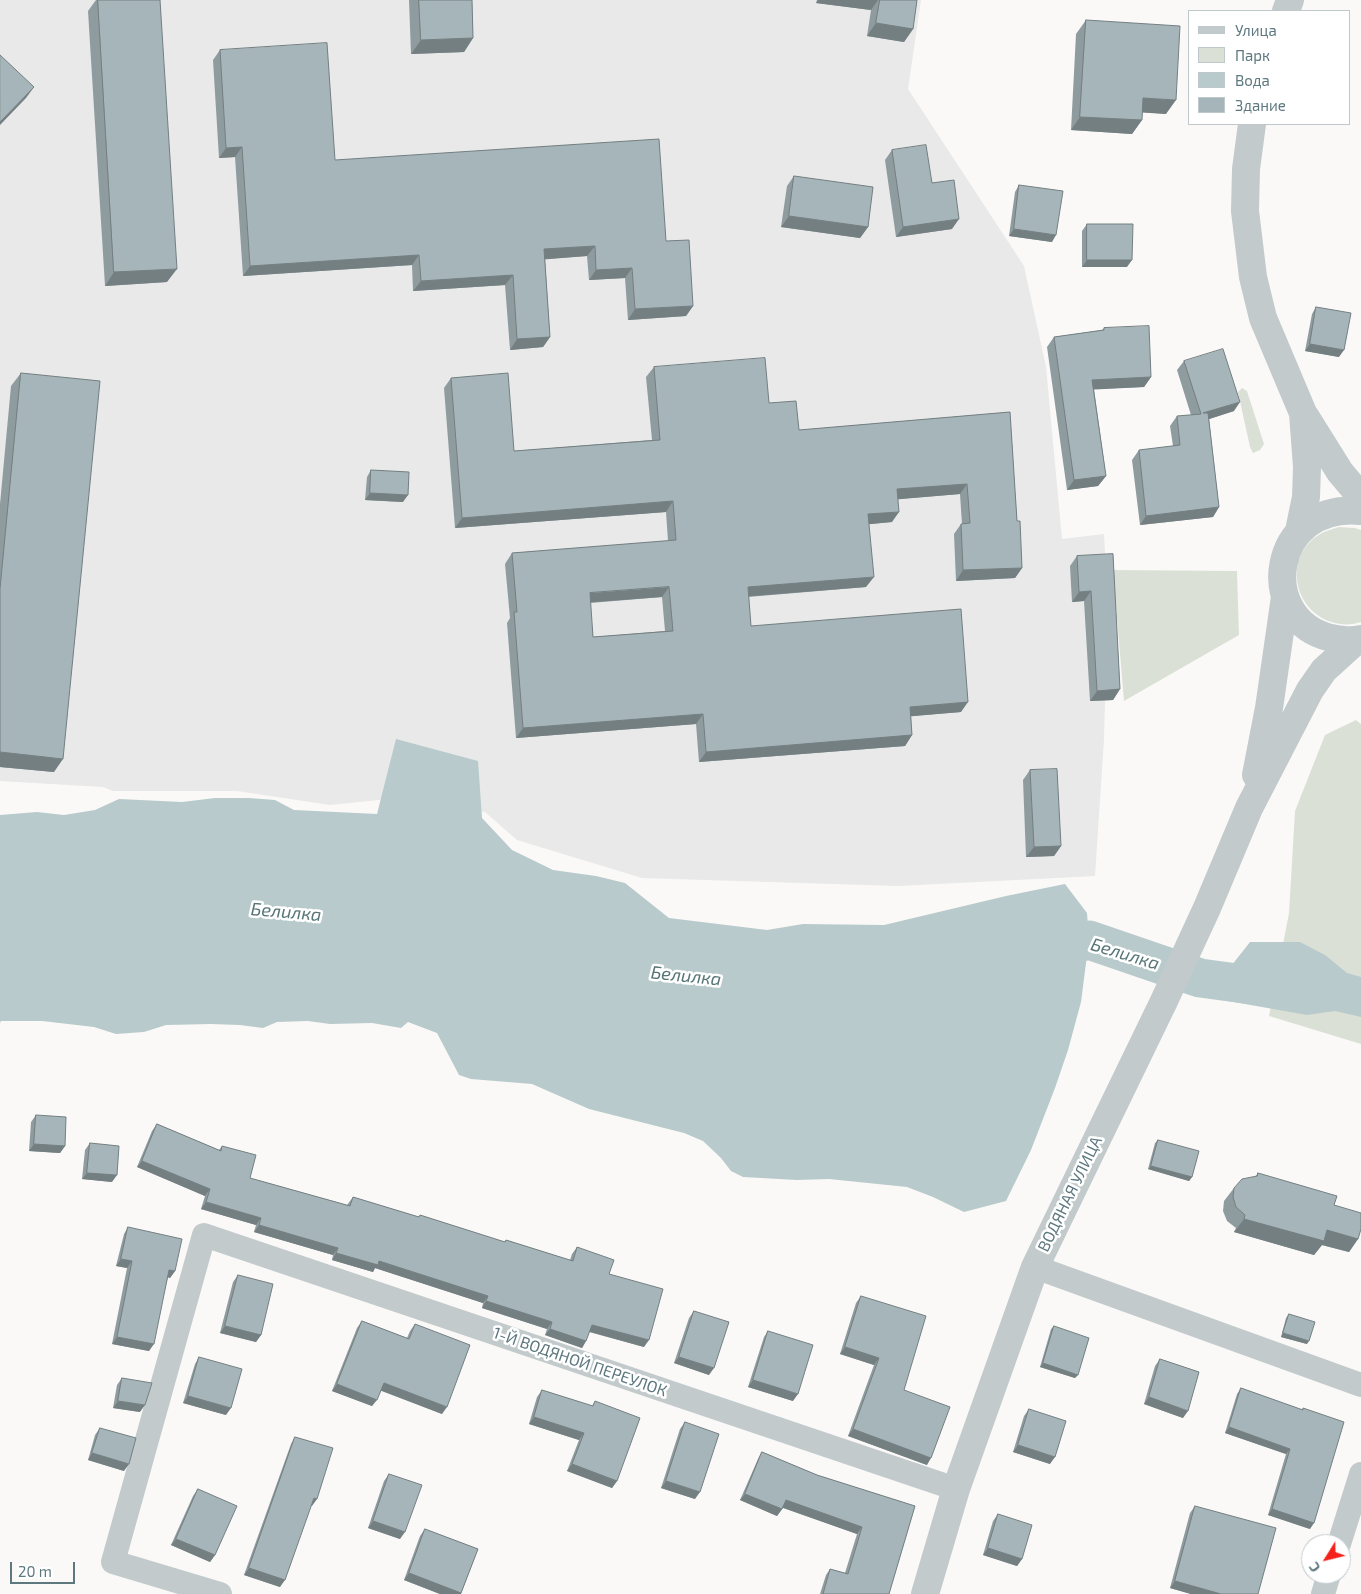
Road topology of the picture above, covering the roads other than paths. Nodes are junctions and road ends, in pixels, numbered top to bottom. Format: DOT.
graph roads {
  1 [pos="1252,125"];
  2 [pos="1303,413"];
  3 [pos="1361,497"];
  4 [pos="1361,511"];
  5 [pos="1299,531"];
  6 [pos="1286,597"];
  7 [pos="1359,640"];
  8 [pos="1249,808"];
  9 [pos="1035,1267"];
  10 [pos="1361,1385"];
  11 [pos="1361,1474"];
  12 [pos="956,1489"];
  13 [pos="1342,1534"];
  14 [pos="220,1594"];
  15 [pos="925,1594"];
  1 -- 2 [label="street"];
  2 -- 3 [label="street"];
  2 -- 5 [label="street"];
  4 -- 5 [label="street"];
  5 -- 6 [label="street"];
  6 -- 7 [label="street"];
  6 -- 8 [label="street"];
  7 -- 8 [label="street"];
  8 -- 9 [label="street, ВОДЯНАЯ УЛИЦА"];
  9 -- 10 [label="street"];
  9 -- 12 [label="street, ВОДЯНАЯ УЛИЦА"];
  11 -- 13 [label="street"];
  12 -- 14 [label="street, 1-Й ВОДЯНОЙ ПЕРЕУЛОК"];
  12 -- 15 [label="street, ВОДЯНАЯ УЛИЦА"];
}
